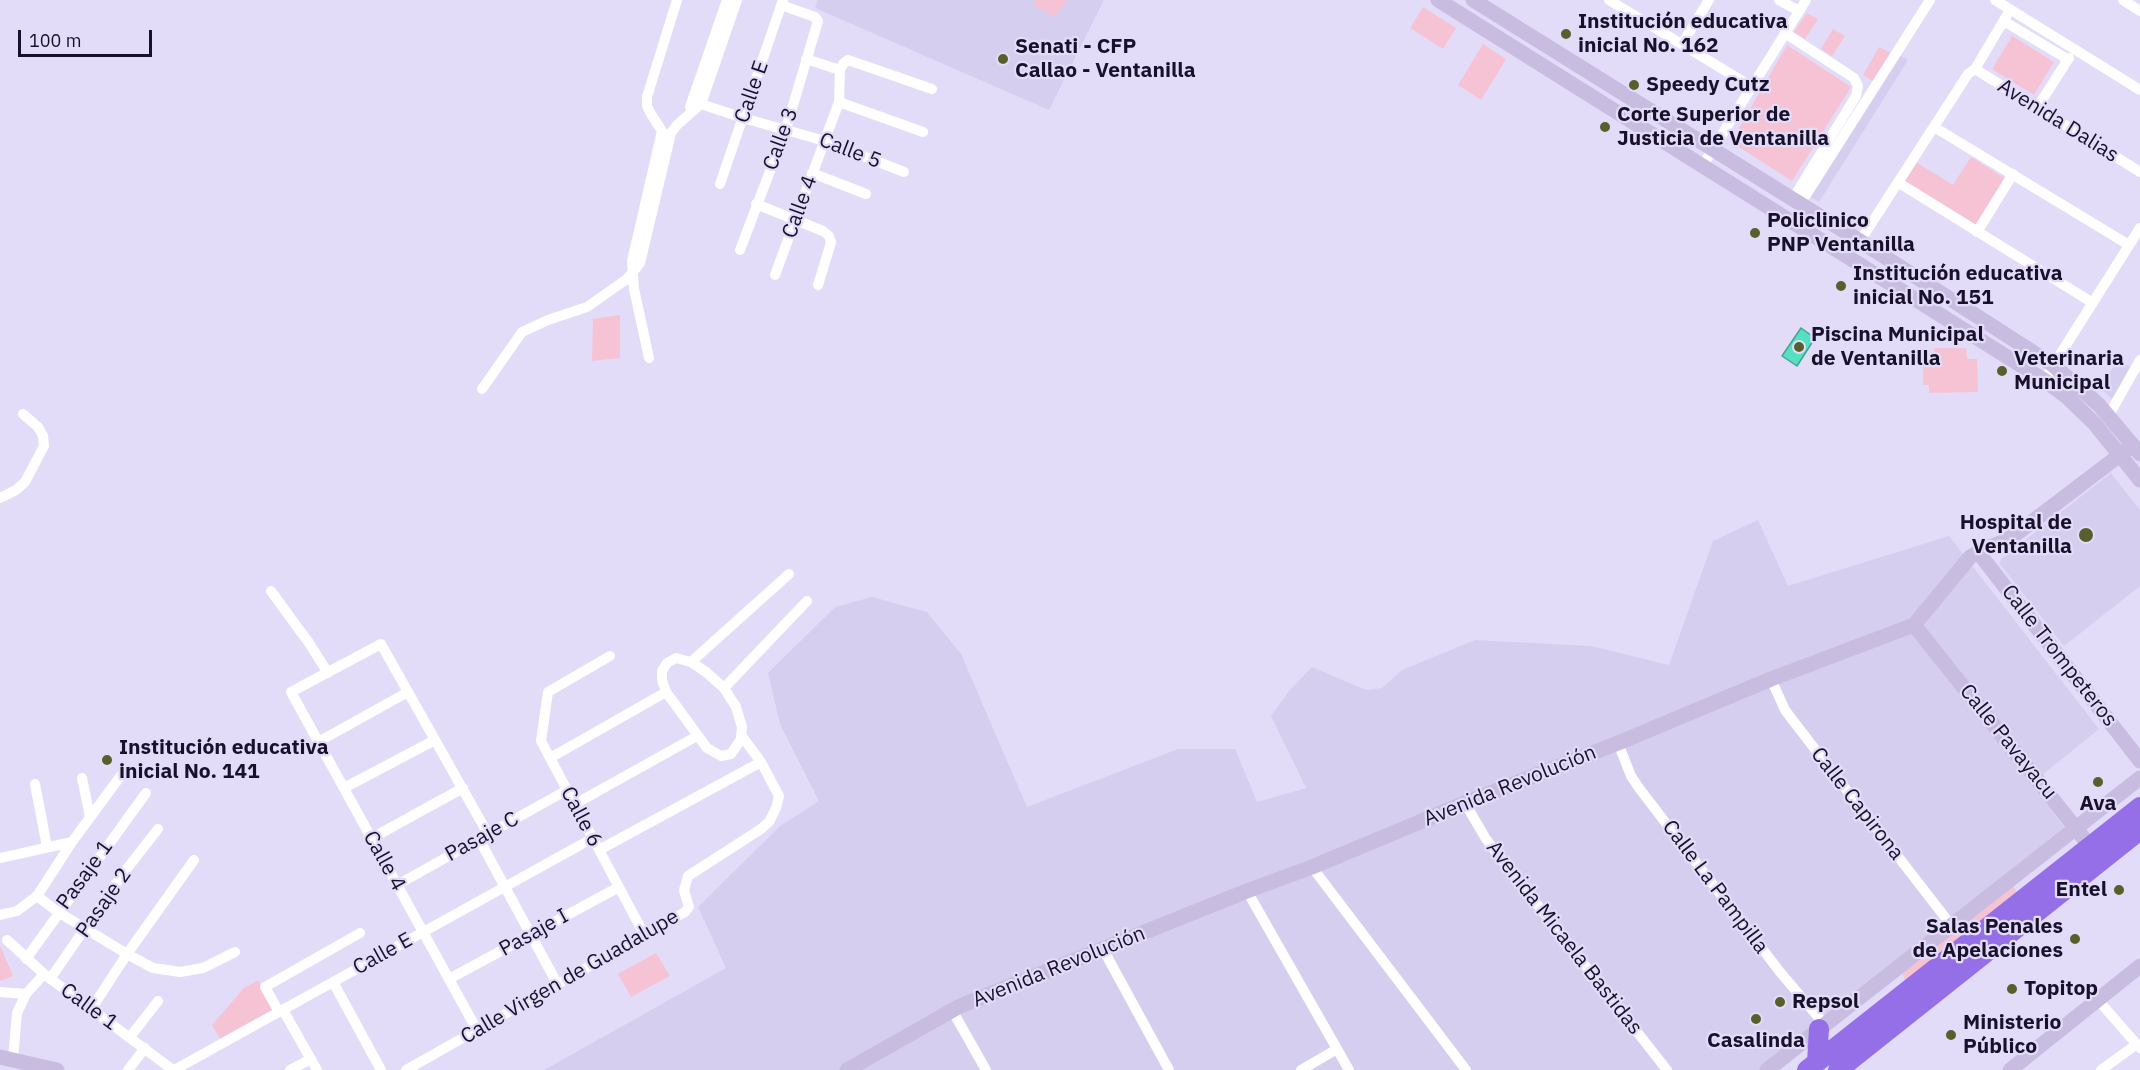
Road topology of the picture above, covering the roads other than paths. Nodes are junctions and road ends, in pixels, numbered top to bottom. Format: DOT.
graph roads {
  1 [pos="677,0"];
  2 [pos="727,0"];
  3 [pos="737,0"];
  4 [pos="1438,0"];
  5 [pos="1609,0"];
  6 [pos="1709,0"];
  7 [pos="1779,0"];
  8 [pos="1806,0"];
  9 [pos="1930,0"];
  10 [pos="1995,0"];
  11 [pos="782,2"];
  12 [pos="2128,2"];
  13 [pos="1484,3"];
  14 [pos="2010,10"];
  15 [pos="1799,11"];
  16 [pos="2140,11"];
  17 [pos="2002,24"];
  18 [pos="1785,33"];
  19 [pos="1682,44"];
  20 [pos="2074,50"];
  21 [pos="806,59"];
  22 [pos="2066,62"];
  23 [pos="1582,69"];
  24 [pos="1975,69"];
  25 [pos="840,70"];
  26 [pos="1573,84"];
  27 [pos="1752,87"];
  28 [pos="932,89"];
  29 [pos="2140,90"];
  30 [pos="838,102"];
  31 [pos="697,103"];
  32 [pos="2037,108"];
  33 [pos="743,118"];
  34 [pos="1934,127"];
  35 [pos="786,129"];
  36 [pos="666,132"];
  37 [pos="923,132"];
  38 [pos="825,141"];
  39 [pos="1713,150"];
  40 [pos="1703,165"];
  41 [pos="904,172"];
  42 [pos="2140,172"];
  43 [pos="812,173"];
  44 [pos="2013,174"];
  45 [pos="1899,183"];
  46 [pos="720,184"];
  47 [pos="866,194"];
  48 [pos="1799,197"];
  49 [pos="756,204"];
  50 [pos="795,220"];
  51 [pos="2140,228"];
  52 [pos="1977,232"];
  53 [pos="1860,241"];
  54 [pos="2129,245"];
  55 [pos="740,250"];
  56 [pos="633,273"];
  57 [pos="775,275"];
  58 [pos="818,285"];
  59 [pos="2092,303"];
  60 [pos="649,358"];
  61 [pos="2140,360"];
  62 [pos="2053,365"];
  63 [pos="2044,380"];
  64 [pos="482,389"];
  65 [pos="23,414"];
  66 [pos="2109,415"];
  67 [pos="2137,449"];
  68 [pos="2120,455"];
  69 [pos="2140,480"];
  70 [pos="0,498"];
  71 [pos="1978,552"];
  72 [pos="789,574"];
  73 [pos="272,591"];
  74 [pos="807,601"];
  75 [pos="1914,625"];
  76 [pos="610,656"];
  77 [pos="692,662"];
  78 [pos="328,673"];
  79 [pos="1771,679"];
  80 [pos="724,688"];
  81 [pos="408,692"];
  82 [pos="666,692"];
  83 [pos="741,735"];
  84 [pos="697,736"];
  85 [pos="435,740"];
  86 [pos="318,742"];
  87 [pos="1618,743"];
  88 [pos="550,758"];
  89 [pos="2140,761"];
  90 [pos="761,762"];
  91 [pos="125,770"];
  92 [pos="82,778"];
  93 [pos="2140,778"];
  94 [pos="35,784"];
  95 [pos="344,788"];
  96 [pos="463,788"];
  97 [pos="567,790"];
  98 [pos="146,793"];
  99 [pos="1465,803"];
  100 [pos="575,804"];
  101 [pos="2140,807"];
  102 [pos="90,817"];
  103 [pos="2076,828"];
  104 [pos="158,829"];
  105 [pos="2140,830"];
  106 [pos="483,837"];
  107 [pos="372,838"];
  108 [pos="593,838"];
  109 [pos="72,842"];
  110 [pos="47,847"];
  111 [pos="599,850"];
  112 [pos="2096,853"];
  113 [pos="0,856"];
  114 [pos="194,860"];
  115 [pos="1312,867"];
  116 [pos="397,885"];
  117 [pos="504,887"];
  118 [pos="619,887"];
  119 [pos="1247,891"];
  120 [pos="37,896"];
  121 [pos="58,912"];
  122 [pos="0,915"];
  123 [pos="1951,925"];
  124 [pos="86,929"];
  125 [pos="423,932"];
  126 [pos="360,933"];
  127 [pos="531,935"];
  128 [pos="645,936"];
  129 [pos="7,940"];
  130 [pos="1102,949"];
  131 [pos="235,952"];
  132 [pos="127,954"];
  133 [pos="26,959"];
  134 [pos="2140,966"];
  135 [pos="47,976"];
  136 [pos="449,979"];
  137 [pos="333,982"];
  138 [pos="558,985"];
  139 [pos="0,992"];
  140 [pos="26,994"];
  141 [pos="2098,1000"];
  142 [pos="158,1001"];
  143 [pos="93,1008"];
  144 [pos="952,1010"];
  145 [pos="281,1011"];
  146 [pos="1822,1027"];
  147 [pos="477,1030"];
  148 [pos="130,1037"];
  149 [pos="2138,1046"];
  150 [pos="145,1048"];
  151 [pos="1337,1049"];
  152 [pos="6,1058"];
  153 [pos="311,1059"];
  154 [pos="1812,1066"];
  155 [pos="57,1070"];
  156 [pos="128,1070"];
  157 [pos="174,1070"];
  158 [pos="290,1070"];
  159 [pos="317,1070"];
  160 [pos="381,1070"];
  161 [pos="406,1070"];
  162 [pos="847,1070"];
  163 [pos="986,1070"];
  164 [pos="1169,1070"];
  165 [pos="1301,1070"];
  166 [pos="1349,1070"];
  167 [pos="1466,1070"];
  168 [pos="1666,1070"];
  169 [pos="1767,1070"];
  170 [pos="1838,1070"];
  171 [pos="2010,1070"];
  172 [pos="2101,1070"];
  1 -- 36 [label="street"];
  2 -- 31 [label="street"];
  3 -- 31 [label="street"];
  4 -- 26 [label="street"];
  5 -- 19 [label="street"];
  6 -- 19 [label="street"];
  7 -- 15 [label="street"];
  8 -- 15 [label="street"];
  9 -- 48 [label="street"];
  10 -- 14 [label="street"];
  11 -- 21 [label="street, Calle 3"];
  11 -- 33 [label="street, Calle E"];
  12 -- 16 [label="street"];
  13 -- 23 [label="street"];
  14 -- 17 [label="street"];
  14 -- 20 [label="street"];
  15 -- 18 [label="street"];
  17 -- 22 [label="street"];
  17 -- 24 [label="street"];
  18 -- 27 [label="street"];
  18 -- 48 [label="street"];
  19 -- 27 [label="street"];
  20 -- 22 [label="street"];
  20 -- 29 [label="street"];
  21 -- 25 [label="street"];
  21 -- 35 [label="street, Calle 3"];
  22 -- 32 [label="street"];
  23 -- 26 [label="street"];
  23 -- 39 [label="street"];
  24 -- 32 [label="street, Avenida Dalias"];
  24 -- 34 [label="street"];
  25 -- 28 [label="street"];
  25 -- 30 [label="street, Calle 4"];
  26 -- 40 [label="street"];
  27 -- 39 [label="street"];
  30 -- 37 [label="street"];
  30 -- 38 [label="street, Calle 4"];
  31 -- 33 [label="street, Calle 5"];
  31 -- 36 [label="street"];
  32 -- 42 [label="street, Avenida Dalias"];
  33 -- 35 [label="street, Calle 5"];
  33 -- 46 [label="street, Calle E"];
  34 -- 44 [label="street"];
  34 -- 45 [label="street"];
  35 -- 38 [label="street, Calle 5"];
  35 -- 49 [label="street, Calle 3"];
  36 -- 56 [label="street"];
  36 -- 56 [label="street"];
  38 -- 41 [label="street, Calle 5"];
  38 -- 43 [label="street, Calle 4"];
  39 -- 40 [label="street"];
  39 -- 48 [label="street"];
  40 -- 63 [label="street"];
  43 -- 47 [label="street"];
  43 -- 50 [label="street, Calle 4"];
  44 -- 52 [label="street"];
  44 -- 54 [label="street"];
  45 -- 52 [label="street"];
  45 -- 53 [label="street"];
  48 -- 53 [label="street"];
  49 -- 50 [label="street"];
  49 -- 55 [label="street, Calle 3"];
  50 -- 57 [label="street, Calle 4"];
  50 -- 58 [label="street"];
  51 -- 54 [label="street"];
  52 -- 59 [label="street"];
  53 -- 62 [label="street"];
  54 -- 59 [label="street"];
  56 -- 60 [label="street"];
  56 -- 64 [label="street"];
  59 -- 62 [label="street"];
  61 -- 66 [label="street"];
  62 -- 63 [label="street"];
  62 -- 66 [label="street"];
  63 -- 68 [label="street"];
  65 -- 70 [label="street"];
  66 -- 67 [label="street"];
  67 -- 68 [label="street"];
  68 -- 69 [label="street"];
  68 -- 71 [label="street"];
  71 -- 75 [label="street"];
  71 -- 89 [label="street, Calle Trompeteros"];
  72 -- 77 [label="street"];
  73 -- 78 [label="street"];
  74 -- 80 [label="street"];
  75 -- 79 [label="street, Avenida Revolución"];
  75 -- 103 [label="street, Calle Pavayacu"];
  76 -- 88 [label="street, Calle 6"];
  77 -- 80 [label="street"];
  77 -- 82 [label="street"];
  78 -- 81 [label="street"];
  78 -- 86 [label="street, Calle 4"];
  79 -- 87 [label="street, Avenida Revolución"];
  79 -- 123 [label="street, Calle Capirona"];
  80 -- 83 [label="street"];
  81 -- 85 [label="street"];
  81 -- 86 [label="street"];
  82 -- 84 [label="street"];
  82 -- 88 [label="street"];
  83 -- 84 [label="street"];
  83 -- 90 [label="street, Calle Virgen de Guadalupe"];
  84 -- 100 [label="street"];
  85 -- 95 [label="street"];
  85 -- 96 [label="street"];
  86 -- 95 [label="street, Calle 4"];
  87 -- 99 [label="street, Avenida Revolución"];
  87 -- 146 [label="street, Calle La Pampilla"];
  88 -- 97 [label="street, Calle 6"];
  90 -- 111 [label="street"];
  90 -- 128 [label="street, Calle Virgen de Guadalupe"];
  91 -- 102 [label="street"];
  92 -- 102 [label="street"];
  93 -- 103 [label="street"];
  94 -- 110 [label="street"];
  95 -- 107 [label="street, Calle 4"];
  96 -- 106 [label="street"];
  96 -- 107 [label="street"];
  97 -- 100 [label="street, Calle 6"];
  97 -- 106 [label="street, Pasaje C"];
  98 -- 121 [label="street, Pasaje 1"];
  99 -- 115 [label="street, Avenida Revolución"];
  99 -- 168 [label="street, Avenida Micaela Bastidas"];
  100 -- 108 [label="street, Calle 6"];
  101 -- 112 [label="highway"];
  102 -- 109 [label="street"];
  103 -- 112 [label="street, Calle Pavayacu"];
  103 -- 123 [label="street"];
  104 -- 124 [label="street, Pasaje 2"];
  105 -- 112 [label="highway"];
  106 -- 116 [label="street, Pasaje C"];
  106 -- 117 [label="street"];
  107 -- 116 [label="street, Calle 4"];
  108 -- 111 [label="street, Calle 6"];
  108 -- 117 [label="street, Calle E"];
  109 -- 110 [label="street"];
  109 -- 120 [label="street"];
  110 -- 113 [label="street"];
  111 -- 118 [label="street, Calle 6"];
  112 -- 154 [label="highway"];
  112 -- 170 [label="highway"];
  114 -- 132 [label="street"];
  115 -- 119 [label="street, Avenida Revolución"];
  115 -- 167 [label="street"];
  116 -- 125 [label="street, Calle 4"];
  117 -- 125 [label="street, Calle E"];
  117 -- 127 [label="street"];
  118 -- 127 [label="street, Pasaje I"];
  118 -- 128 [label="street, Calle 6"];
  119 -- 130 [label="street, Avenida Revolución"];
  119 -- 151 [label="street"];
  120 -- 121 [label="street"];
  120 -- 122 [label="street"];
  121 -- 124 [label="street"];
  121 -- 133 [label="street, Pasaje 1"];
  123 -- 146 [label="street"];
  124 -- 132 [label="street"];
  124 -- 135 [label="street, Pasaje 2"];
  125 -- 136 [label="street, Calle 4"];
  125 -- 137 [label="street, Calle E"];
  126 -- 145 [label="street"];
  127 -- 136 [label="street, Pasaje I"];
  127 -- 138 [label="street"];
  128 -- 138 [label="street, Calle Virgen de Guadalupe"];
  129 -- 133 [label="street, Calle 1"];
  130 -- 144 [label="street, Avenida Revolución"];
  130 -- 164 [label="street"];
  131 -- 132 [label="street"];
  132 -- 143 [label="street"];
  133 -- 135 [label="street, Calle 1"];
  134 -- 141 [label="street"];
  135 -- 140 [label="street, Pasaje 2"];
  135 -- 143 [label="street, Calle 1"];
  136 -- 147 [label="street, Calle 4"];
  137 -- 145 [label="street, Calle E"];
  137 -- 160 [label="street"];
  138 -- 147 [label="street, Calle Virgen de Guadalupe"];
  139 -- 140 [label="street"];
  140 -- 152 [label="street"];
  141 -- 149 [label="street"];
  141 -- 171 [label="street"];
  142 -- 148 [label="street"];
  143 -- 148 [label="street, Calle 1"];
  144 -- 162 [label="street, Avenida Revolución"];
  144 -- 163 [label="street"];
  145 -- 153 [label="street"];
  145 -- 157 [label="street, Calle E"];
  146 -- 154 [label="highway"];
  146 -- 169 [label="street"];
  147 -- 161 [label="street, Calle Virgen de Guadalupe"];
  148 -- 150 [label="street, Calle 1"];
  149 -- 172 [label="street"];
  150 -- 156 [label="street"];
  150 -- 157 [label="street, Calle 1"];
  151 -- 165 [label="street"];
  151 -- 166 [label="street"];
  152 -- 155 [label="street"];
  153 -- 158 [label="street"];
  153 -- 159 [label="street"];
}
